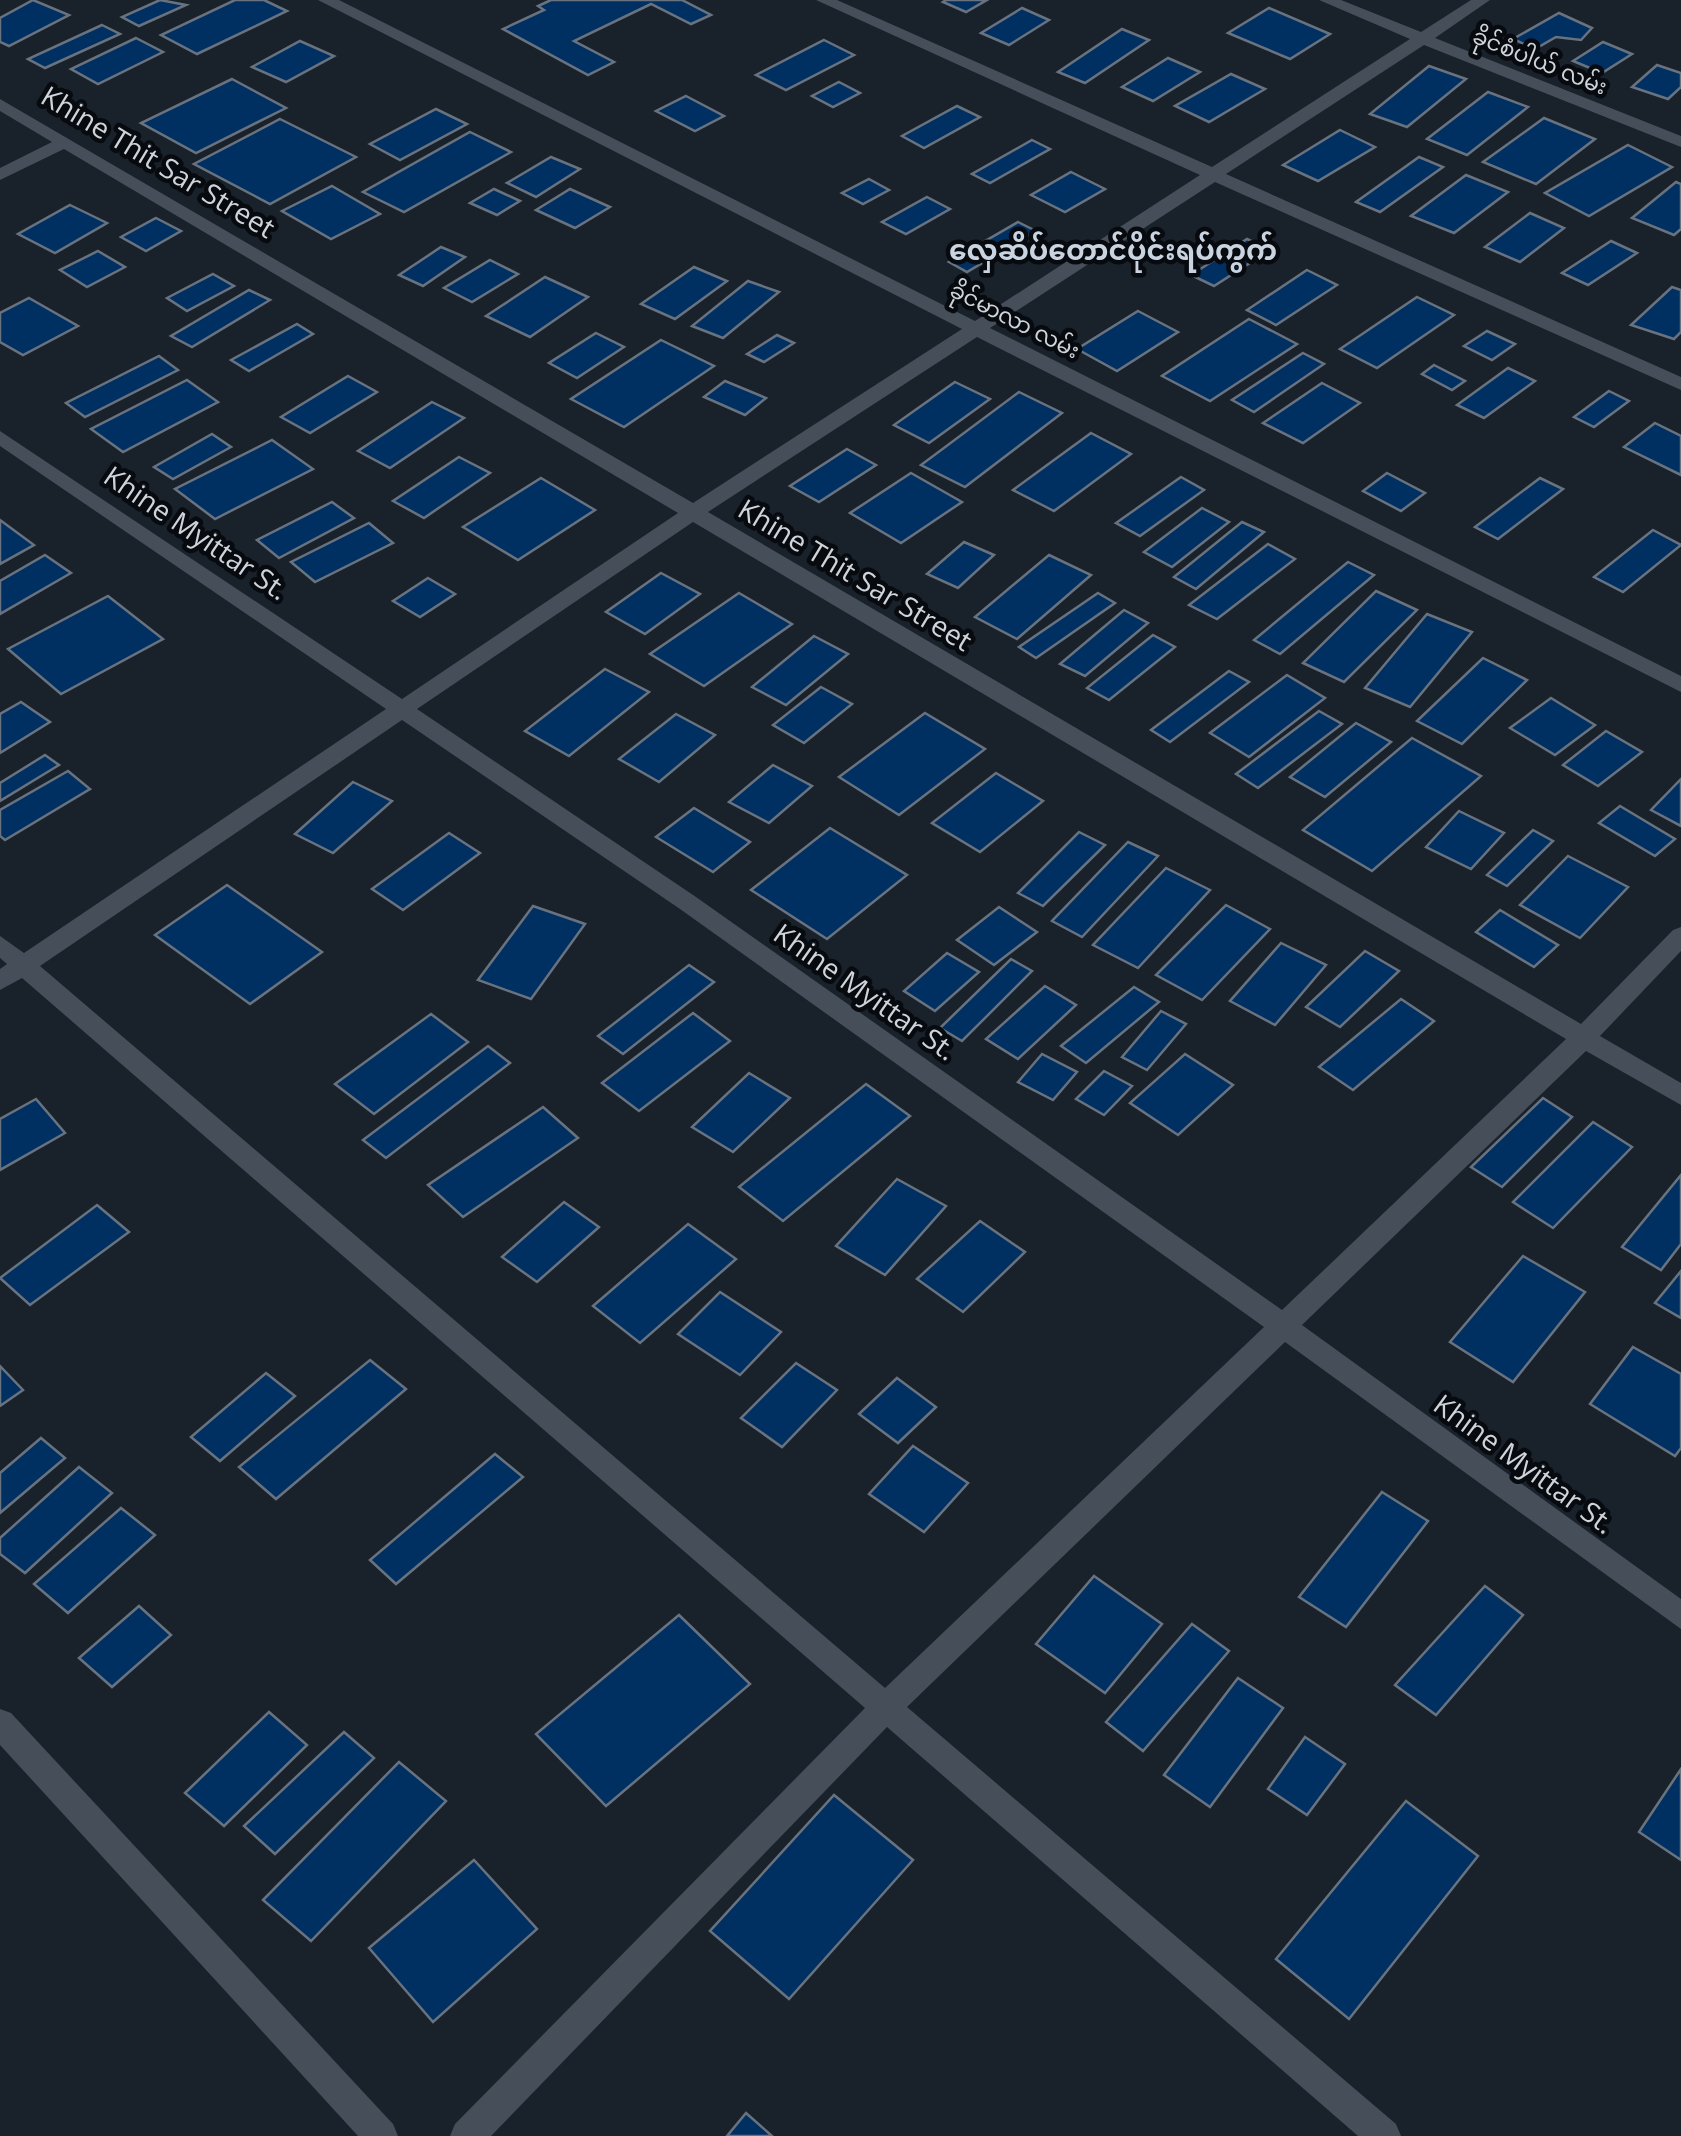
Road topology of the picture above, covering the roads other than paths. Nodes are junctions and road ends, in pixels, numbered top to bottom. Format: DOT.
graph roads {
  1 [pos="824,0"];
  2 [pos="1327,0"];
  3 [pos="1482,0"];
  4 [pos="342,3"];
  5 [pos="1422,38"];
  6 [pos="0,104"];
  7 [pos="65,142"];
  8 [pos="1681,142"];
  9 [pos="1214,175"];
  10 [pos="0,176"];
  11 [pos="978,330"];
  12 [pos="1681,384"];
  13 [pos="0,437"];
  14 [pos="692,513"];
  15 [pos="1681,685"];
  16 [pos="400,707"];
  17 [pos="1681,936"];
  18 [pos="0,945"];
  19 [pos="12,973"];
  20 [pos="1581,1040"];
  21 [pos="1681,1095"];
  22 [pos="1281,1324"];
  23 [pos="1681,1616"];
  24 [pos="886,1707"];
  25 [pos="0,1723"];
  26 [pos="381,2136"];
  27 [pos="468,2136"];
  28 [pos="1384,2136"];
  1 -- 9 [label="street"];
  2 -- 5 [label="street, ခိုင်စံပါယ် လမ်း"];
  3 -- 5 [label="street"];
  4 -- 11 [label="street, ခိုင်မာလာ လမ်း"];
  5 -- 8 [label="street, ခိုင်စံပါယ် လမ်း"];
  5 -- 9 [label="street"];
  6 -- 7 [label="street, Khine Thit Sar Street"];
  7 -- 10 [label="street"];
  7 -- 14 [label="street, Khine Thit Sar Street"];
  9 -- 11 [label="street"];
  9 -- 12 [label="street"];
  11 -- 14 [label="street"];
  11 -- 15 [label="street, ခိုင်မာလာ လမ်း"];
  13 -- 16 [label="street, Khine Myittar St."];
  14 -- 16 [label="street"];
  14 -- 20 [label="street, Khine Thit Sar Street"];
  16 -- 19 [label="street"];
  16 -- 22 [label="street, Khine Myittar St."];
  17 -- 20 [label="street"];
  18 -- 19 [label="street"];
  19 -- 24 [label="street"];
  20 -- 21 [label="street, Khine Thit Sar Street"];
  20 -- 22 [label="street"];
  22 -- 23 [label="street, Khine Myittar St."];
  22 -- 24 [label="street"];
  24 -- 27 [label="street"];
  24 -- 28 [label="street"];
  25 -- 26 [label="street"];
}
